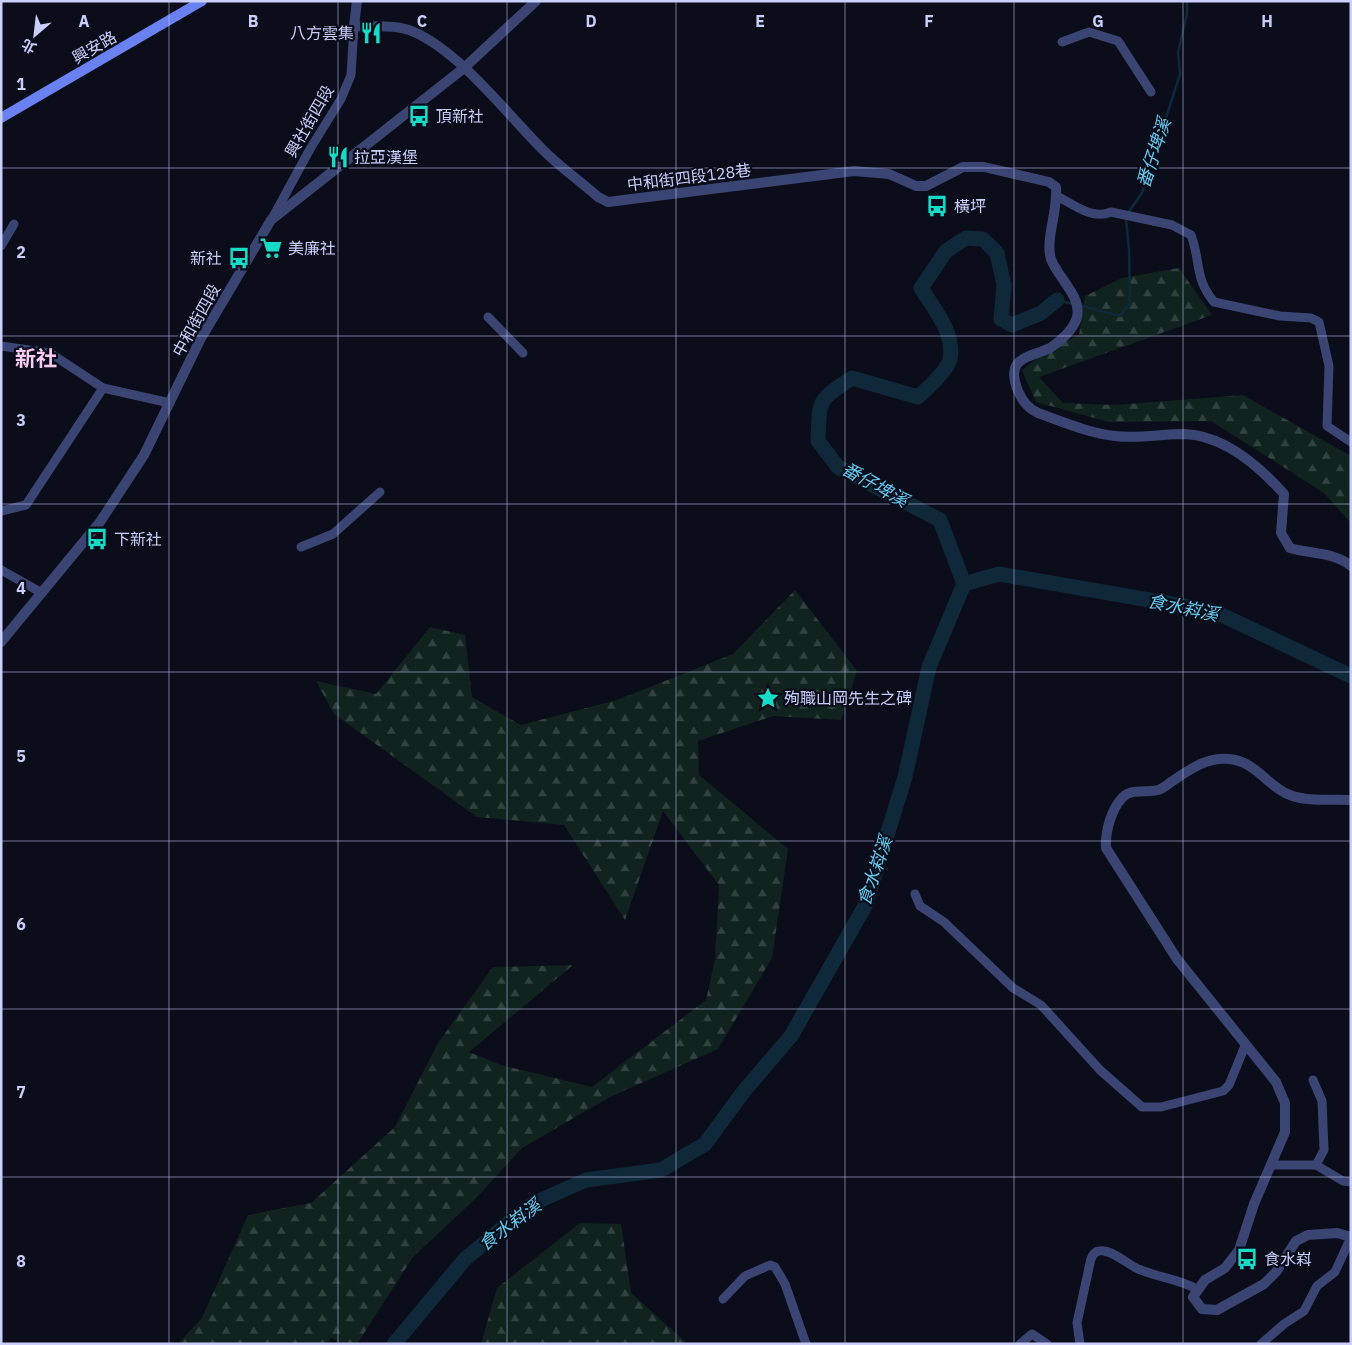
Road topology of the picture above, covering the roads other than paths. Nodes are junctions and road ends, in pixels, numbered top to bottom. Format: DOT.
graph roads {
  1 [pos="202,1"];
  2 [pos="357,1"];
  3 [pos="536,1"];
  4 [pos="354,26"];
  5 [pos="1062,42"];
  6 [pos="464,68"];
  7 [pos="1151,92"];
  8 [pos="1,118"];
  9 [pos="1057,196"];
  10 [pos="271,220"];
  11 [pos="14,224"];
  12 [pos="1,246"];
  13 [pos="488,317"];
  14 [pos="1,346"];
  15 [pos="523,353"];
  16 [pos="103,388"];
  17 [pos="170,403"];
  18 [pos="1351,442"];
  19 [pos="380,492"];
  20 [pos="1,512"];
  21 [pos="301,547"];
  22 [pos="1351,566"];
  23 [pos="1,570"];
  24 [pos="42,593"];
  25 [pos="1,642"];
  26 [pos="1351,800"];
  27 [pos="915,894"];
  28 [pos="1245,1046"];
  29 [pos="1312,1080"];
  30 [pos="1272,1165"];
  31 [pos="1316,1166"];
  32 [pos="1351,1182"];
  33 [pos="1351,1237"];
  34 [pos="1197,1289"];
  35 [pos="723,1299"];
  36 [pos="806,1344"];
  37 [pos="1020,1344"];
  38 [pos="1047,1344"];
  39 [pos="1080,1344"];
  40 [pos="1261,1344"];
  1 -- 8 [label="main road, 興安路"];
  2 -- 4 [label="street, 興社街四段"];
  3 -- 6 [label="street, 中和街四段"];
  4 -- 6 [label="street, 中和街四段128巷"];
  4 -- 10 [label="street, 興社街四段"];
  5 -- 7 [label="street"];
  6 -- 9 [label="street, 中和街四段128巷"];
  6 -- 10 [label="street, 中和街四段"];
  9 -- 18 [label="street"];
  9 -- 22 [label="street"];
  10 -- 17 [label="street, 中和街四段"];
  11 -- 12 [label="street"];
  13 -- 15 [label="street"];
  14 -- 16 [label="street"];
  16 -- 17 [label="street"];
  16 -- 20 [label="street"];
  17 -- 24 [label="street, 中和街四段"];
  19 -- 21 [label="street"];
  23 -- 24 [label="street"];
  24 -- 25 [label="street, 中和街四段"];
  26 -- 28 [label="street"];
  27 -- 28 [label="street"];
  28 -- 30 [label="street"];
  29 -- 31 [label="street"];
  30 -- 31 [label="street"];
  30 -- 34 [label="street"];
  31 -- 32 [label="street"];
  33 -- 34 [label="street"];
  33 -- 40 [label="street"];
  34 -- 39 [label="street"];
  35 -- 36 [label="street"];
  37 -- 38 [label="street"];
}
